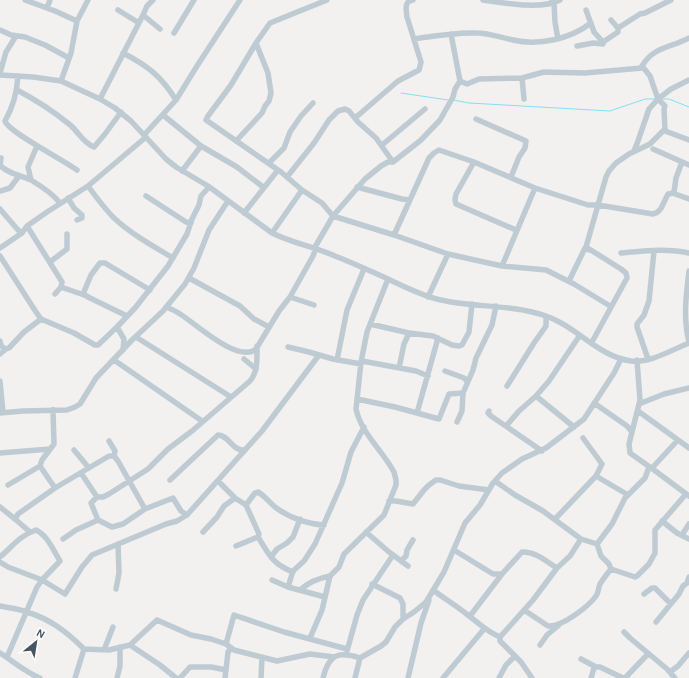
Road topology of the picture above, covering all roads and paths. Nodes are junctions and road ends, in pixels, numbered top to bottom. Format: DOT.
graph roads {
  1 [pos="25,0"];
  2 [pos="50,0"];
  3 [pos="88,0"];
  4 [pos="153,0"];
  5 [pos="194,0"];
  6 [pos="240,0"];
  7 [pos="307,0"];
  8 [pos="327,0"];
  9 [pos="413,0"];
  10 [pos="483,0"];
  11 [pos="560,0"];
  12 [pos="671,0"];
  13 [pos="407,1"];
  14 [pos="553,2"];
  15 [pos="310,6"];
  16 [pos="47,8"];
  17 [pos="118,10"];
  18 [pos="586,10"];
  19 [pos="143,15"];
  20 [pos="611,20"];
  21 [pos="77,21"];
  22 [pos="139,23"];
  23 [pos="591,23"];
  24 [pos="618,28"];
  25 [pos="160,29"];
  26 [pos="0,30"];
  27 [pos="174,33"];
  28 [pos="451,34"];
  29 [pos="16,36"];
  30 [pos="689,38"];
  31 [pos="414,39"];
  32 [pos="558,39"];
  33 [pos="603,42"];
  34 [pos="256,43"];
  35 [pos="577,46"];
  36 [pos="123,53"];
  37 [pos="69,58"];
  38 [pos="642,68"];
  39 [pos="0,74"];
  40 [pos="18,76"];
  41 [pos="522,78"];
  42 [pos="689,80"];
  43 [pos="61,81"];
  44 [pos="460,81"];
  45 [pos="17,90"];
  46 [pos="100,99"];
  47 [pos="524,99"];
  48 [pos="658,99"];
  49 [pos="176,100"];
  50 [pos="313,103"];
  51 [pos="425,109"];
  52 [pos="121,112"];
  53 [pos="163,115"];
  54 [pos="355,118"];
  55 [pos="476,119"];
  56 [pos="7,126"];
  57 [pos="0,128"];
  58 [pos="665,129"];
  59 [pos="145,136"];
  60 [pos="689,140"];
  61 [pos="236,141"];
  62 [pos="382,145"];
  63 [pos="37,146"];
  64 [pos="202,146"];
  65 [pos="653,149"];
  66 [pos="634,151"];
  67 [pos="1,158"];
  68 [pos="393,162"];
  69 [pos="474,162"];
  70 [pos="682,162"];
  71 [pos="269,163"];
  72 [pos="0,165"];
  73 [pos="689,165"];
  74 [pos="77,170"];
  75 [pos="278,170"];
  76 [pos="182,171"];
  77 [pos="21,177"];
  78 [pos="30,177"];
  79 [pos="287,177"];
  80 [pos="511,177"];
  81 [pos="88,186"];
  82 [pos="209,187"];
  83 [pos="263,187"];
  84 [pos="357,187"];
  85 [pos="535,188"];
  86 [pos="302,190"];
  87 [pos="0,191"];
  88 [pos="674,193"];
  89 [pos="146,196"];
  90 [pos="68,198"];
  91 [pos="689,199"];
  92 [pos="410,200"];
  93 [pos="228,201"];
  94 [pos="60,203"];
  95 [pos="598,205"];
  96 [pos="0,209"];
  97 [pos="244,213"];
  98 [pos="333,216"];
  99 [pos="77,220"];
  100 [pos="190,223"];
  101 [pos="27,226"];
  102 [pos="516,230"];
  103 [pos="22,233"];
  104 [pos="272,233"];
  105 [pos="67,234"];
  106 [pos="394,235"];
  107 [pos="0,248"];
  108 [pos="315,248"];
  109 [pos="654,251"];
  110 [pos="594,252"];
  111 [pos="621,253"];
  112 [pos="689,253"];
  113 [pos="448,254"];
  114 [pos="0,256"];
  115 [pos="173,258"];
  116 [pos="50,262"];
  117 [pos="502,266"];
  118 [pos="364,269"];
  119 [pos="689,271"];
  120 [pos="189,278"];
  121 [pos="388,279"];
  122 [pos="574,284"];
  123 [pos="61,287"];
  124 [pos="150,290"];
  125 [pos="688,292"];
  126 [pos="55,294"];
  127 [pos="84,295"];
  128 [pos="290,297"];
  129 [pos="428,297"];
  130 [pos="472,304"];
  131 [pos="314,306"];
  132 [pos="496,306"];
  133 [pos="610,306"];
  134 [pos="166,307"];
  135 [pos="127,316"];
  136 [pos="546,316"];
  137 [pos="41,319"];
  138 [pos="370,324"];
  139 [pos="118,327"];
  140 [pos="269,327"];
  141 [pos="409,332"];
  142 [pos="580,335"];
  143 [pos="438,338"];
  144 [pos="124,339"];
  145 [pos="134,339"];
  146 [pos="0,341"];
  147 [pos="592,342"];
  148 [pos="689,343"];
  149 [pos="257,346"];
  150 [pos="288,346"];
  151 [pos="6,349"];
  152 [pos="123,350"];
  153 [pos="0,354"];
  154 [pos="319,355"];
  155 [pos="244,359"];
  156 [pos="621,359"];
  157 [pos="648,359"];
  158 [pos="114,360"];
  159 [pos="337,360"];
  160 [pos="637,360"];
  161 [pos="361,362"];
  162 [pos="399,368"];
  163 [pos="256,369"];
  164 [pos="445,370"];
  165 [pos="428,376"];
  166 [pos="467,379"];
  167 [pos="0,380"];
  168 [pos="507,386"];
  169 [pos="689,388"];
  170 [pos="463,393"];
  171 [pos="536,396"];
  172 [pos="231,397"];
  173 [pos="357,399"];
  174 [pos="594,403"];
  175 [pos="639,404"];
  176 [pos="53,410"];
  177 [pos="489,411"];
  178 [pos="638,411"];
  179 [pos="2,413"];
  180 [pos="417,413"];
  181 [pos="202,421"];
  182 [pos="457,422"];
  183 [pos="634,424"];
  184 [pos="507,425"];
  185 [pos="627,426"];
  186 [pos="364,427"];
  187 [pos="574,427"];
  188 [pos="632,432"];
  189 [pos="583,438"];
  190 [pos="110,441"];
  191 [pos="677,441"];
  192 [pos="689,448"];
  193 [pos="50,449"];
  194 [pos="74,450"];
  195 [pos="244,450"];
  196 [pos="542,451"];
  197 [pos="0,453"];
  198 [pos="114,456"];
  199 [pos="40,466"];
  200 [pos="89,468"];
  201 [pos="650,468"];
  202 [pos="81,473"];
  203 [pos="596,476"];
  204 [pos="170,480"];
  205 [pos="130,481"];
  206 [pos="218,481"];
  207 [pos="494,481"];
  208 [pos="8,485"];
  209 [pos="55,488"];
  210 [pos="489,490"];
  211 [pos="628,495"];
  212 [pos="688,495"];
  213 [pos="97,497"];
  214 [pos="235,498"];
  215 [pos="389,501"];
  216 [pos="246,505"];
  217 [pos="0,507"];
  218 [pos="145,508"];
  219 [pos="187,515"];
  220 [pos="15,519"];
  221 [pos="300,519"];
  222 [pos="555,519"];
  223 [pos="98,520"];
  224 [pos="662,521"];
  225 [pos="689,524"];
  226 [pos="324,525"];
  227 [pos="30,532"];
  228 [pos="203,532"];
  229 [pos="366,532"];
  230 [pos="682,536"];
  231 [pos="258,537"];
  232 [pos="63,539"];
  233 [pos="582,539"];
  234 [pos="689,539"];
  235 [pos="413,540"];
  236 [pos="118,544"];
  237 [pos="598,544"];
  238 [pos="236,546"];
  239 [pos="454,550"];
  240 [pos="392,555"];
  241 [pos="0,557"];
  242 [pos="271,557"];
  243 [pos="401,560"];
  244 [pos="0,562"];
  245 [pos="408,566"];
  246 [pos="558,568"];
  247 [pos="611,569"];
  248 [pos="293,572"];
  249 [pos="502,574"];
  250 [pos="330,576"];
  251 [pos="42,580"];
  252 [pos="272,580"];
  253 [pos="688,581"];
  254 [pos="372,584"];
  255 [pos="288,587"];
  256 [pos="116,589"];
  257 [pos="300,590"];
  258 [pos="433,590"];
  259 [pos="644,594"];
  260 [pos="325,597"];
  261 [pos="430,598"];
  262 [pos="670,603"];
  263 [pos="0,606"];
  264 [pos="524,610"];
  265 [pos="26,611"];
  266 [pos="470,616"];
  267 [pos="403,619"];
  268 [pos="656,622"];
  269 [pos="561,624"];
  270 [pos="113,627"];
  271 [pos="484,629"];
  272 [pos="624,632"];
  273 [pos="500,637"];
  274 [pos="310,638"];
  275 [pos="130,645"];
  276 [pos="540,645"];
  277 [pos="228,646"];
  278 [pos="120,647"];
  279 [pos="84,649"];
  280 [pos="104,650"];
  281 [pos="347,651"];
  282 [pos="0,653"];
  283 [pos="689,653"];
  284 [pos="649,655"];
  285 [pos="515,656"];
  286 [pos="7,657"];
  287 [pos="334,657"];
  288 [pos="262,658"];
  289 [pos="360,658"];
  290 [pos="581,660"];
  291 [pos="596,667"];
  292 [pos="226,670"];
  293 [pos="670,672"];
  294 [pos="40,678"];
  295 [pos="75,678"];
  296 [pos="117,678"];
  297 [pos="176,678"];
  298 [pos="180,678"];
  299 [pos="226,678"];
  300 [pos="262,678"];
  301 [pos="323,678"];
  302 [pos="355,678"];
  303 [pos="408,678"];
  304 [pos="443,678"];
  305 [pos="499,678"];
  306 [pos="532,678"];
  307 [pos="591,678"];
  308 [pos="675,678"];
  1 -- 16 [label="street"];
  2 -- 16 [label="street"];
  3 -- 21 [label="street"];
  4 -- 19 [label="street"];
  5 -- 27 [label="street"];
  6 -- 49 [label="street"];
  7 -- 15 [label="street"];
  8 -- 15 [label="street"];
  9 -- 13 [label="street"];
  10 -- 14 [label="street"];
  11 -- 14 [label="street"];
  12 -- 24 [label="street"];
  13 -- 31 [label="street"];
  14 -- 32 [label="street"];
  15 -- 34 [label="street"];
  16 -- 21 [label="street"];
  17 -- 22 [label="street"];
  18 -- 23 [label="street"];
  19 -- 22 [label="street"];
  19 -- 25 [label="street"];
  20 -- 24 [label="street"];
  21 -- 37 [label="street"];
  22 -- 36 [label="street"];
  23 -- 32 [label="street"];
  23 -- 33 [label="street"];
  24 -- 33 [label="street"];
  26 -- 29 [label="street"];
  28 -- 31 [label="street"];
  28 -- 32 [label="street"];
  28 -- 44 [label="street"];
  29 -- 37 [label="street"];
  29 -- 39 [label="street"];
  30 -- 38 [label="street"];
  31 -- 54 [label="street"];
  33 -- 35 [label="street"];
  34 -- 61 [label="street"];
  34 -- 61 [label="street"];
  36 -- 46 [label="street"];
  36 -- 49 [label="street"];
  37 -- 43 [label="street"];
  38 -- 41 [label="street"];
  38 -- 48 [label="street"];
  39 -- 40 [label="street"];
  40 -- 43 [label="street"];
  40 -- 45 [label="street"];
  41 -- 44 [label="street"];
  41 -- 47 [label="street"];
  42 -- 48 [label="street"];
  43 -- 46 [label="street"];
  44 -- 68 [label="street"];
  45 -- 52 [label="street"];
  45 -- 56 [label="street"];
  46 -- 52 [label="street"];
  48 -- 58 [label="street"];
  48 -- 66 [label="street"];
  49 -- 53 [label="street"];
  50 -- 71 [label="street"];
  51 -- 62 [label="street"];
  52 -- 59 [label="street"];
  53 -- 59 [label="street"];
  53 -- 64 [label="street"];
  54 -- 62 [label="street"];
  54 -- 79 [label="street"];
  55 -- 80 [label="street"];
  56 -- 57 [label="street"];
  56 -- 63 [label="street"];
  58 -- 60 [label="street"];
  58 -- 66 [label="street"];
  59 -- 76 [label="street"];
  59 -- 81 [label="street"];
  61 -- 71 [label="street"];
  62 -- 68 [label="street"];
  63 -- 74 [label="street"];
  63 -- 78 [label="street"];
  64 -- 76 [label="street"];
  64 -- 83 [label="street"];
  65 -- 70 [label="street"];
  66 -- 95 [label="street"];
  67 -- 72 [label="street"];
  68 -- 84 [label="street"];
  69 -- 80 [label="street"];
  69 -- 92 [label="street"];
  69 -- 102 [label="street"];
  70 -- 73 [label="street"];
  70 -- 88 [label="street"];
  71 -- 75 [label="street"];
  72 -- 77 [label="street"];
  75 -- 79 [label="street"];
  75 -- 83 [label="street"];
  76 -- 82 [label="street"];
  77 -- 78 [label="street"];
  77 -- 87 [label="street"];
  78 -- 94 [label="street"];
  79 -- 86 [label="street"];
  80 -- 85 [label="street"];
  81 -- 90 [label="street"];
  81 -- 115 [label="street"];
  82 -- 93 [label="street"];
  82 -- 100 [label="street"];
  83 -- 97 [label="street"];
  84 -- 92 [label="street"];
  84 -- 98 [label="street"];
  85 -- 95 [label="street"];
  85 -- 102 [label="street"];
  86 -- 98 [label="street"];
  86 -- 104 [label="street"];
  88 -- 91 [label="street"];
  88 -- 95 [label="street"];
  89 -- 100 [label="street"];
  90 -- 94 [label="street"];
  90 -- 99 [label="street"];
  92 -- 106 [label="street"];
  93 -- 97 [label="street"];
  93 -- 120 [label="street"];
  94 -- 101 [label="street"];
  95 -- 110 [label="street"];
  96 -- 103 [label="street"];
  97 -- 104 [label="street"];
  98 -- 106 [label="street"];
  98 -- 108 [label="street"];
  100 -- 115 [label="street"];
  101 -- 103 [label="street"];
  101 -- 116 [label="street"];
  102 -- 117 [label="street"];
  103 -- 107 [label="street"];
  104 -- 108 [label="street"];
  105 -- 116 [label="street"];
  106 -- 113 [label="street"];
  108 -- 118 [label="street"];
  108 -- 128 [label="street"];
  109 -- 111 [label="street"];
  109 -- 112 [label="street"];
  109 -- 157 [label="street"];
  110 -- 122 [label="street"];
  110 -- 133 [label="street"];
  113 -- 117 [label="street"];
  113 -- 129 [label="street"];
  114 -- 137 [label="street"];
  115 -- 124 [label="street"];
  116 -- 123 [label="street"];
  117 -- 122 [label="street"];
  118 -- 121 [label="street"];
  118 -- 159 [label="street"];
  119 -- 125 [label="street"];
  120 -- 134 [label="street"];
  120 -- 140 [label="street"];
  121 -- 129 [label="street"];
  121 -- 138 [label="street"];
  122 -- 133 [label="street"];
  123 -- 126 [label="street"];
  123 -- 127 [label="street"];
  124 -- 127 [label="street"];
  124 -- 135 [label="street"];
  125 -- 148 [label="street"];
  127 -- 135 [label="street"];
  128 -- 131 [label="street"];
  128 -- 140 [label="street"];
  129 -- 130 [label="street"];
  130 -- 132 [label="street"];
  130 -- 143 [label="street"];
  132 -- 136 [label="street"];
  132 -- 166 [label="street"];
  133 -- 147 [label="street"];
  134 -- 145 [label="street"];
  134 -- 149 [label="street"];
  135 -- 139 [label="street"];
  136 -- 142 [label="street"];
  136 -- 168 [label="street"];
  137 -- 139 [label="street"];
  137 -- 151 [label="street"];
  138 -- 141 [label="street"];
  138 -- 161 [label="street"];
  139 -- 144 [label="street"];
  140 -- 149 [label="street"];
  141 -- 143 [label="street"];
  141 -- 162 [label="street"];
  142 -- 147 [label="street"];
  142 -- 171 [label="street"];
  143 -- 165 [label="street"];
  144 -- 145 [label="street"];
  144 -- 152 [label="street"];
  145 -- 152 [label="street"];
  145 -- 172 [label="street"];
  146 -- 151 [label="street"];
  147 -- 156 [label="street"];
  148 -- 157 [label="street"];
  149 -- 163 [label="street"];
  150 -- 154 [label="street"];
  151 -- 153 [label="street"];
  152 -- 158 [label="street"];
  154 -- 159 [label="street"];
  154 -- 195 [label="street"];
  155 -- 163 [label="street"];
  156 -- 160 [label="street"];
  156 -- 174 [label="street"];
  157 -- 160 [label="street"];
  158 -- 176 [label="street"];
  158 -- 181 [label="street"];
  159 -- 161 [label="street"];
  160 -- 175 [label="street"];
  161 -- 162 [label="street"];
  161 -- 173 [label="street"];
  162 -- 165 [label="street"];
  163 -- 172 [label="street"];
  164 -- 166 [label="street"];
  165 -- 180 [label="street"];
  166 -- 170 [label="street"];
  167 -- 179 [label="street"];
  169 -- 175 [label="street"];
  170 -- 180 [label="street"];
  170 -- 182 [label="street"];
  171 -- 184 [label="street"];
  171 -- 187 [label="street"];
  172 -- 181 [label="street"];
  173 -- 180 [label="street"];
  173 -- 186 [label="street"];
  174 -- 185 [label="street"];
  174 -- 187 [label="street"];
  175 -- 178 [label="street"];
  176 -- 179 [label="street"];
  176 -- 193 [label="street"];
  177 -- 184 [label="street"];
  178 -- 183 [label="street"];
  178 -- 191 [label="street"];
  181 -- 205 [label="street"];
  183 -- 185 [label="street"];
  183 -- 188 [label="street"];
  184 -- 196 [label="street"];
  185 -- 188 [label="street"];
  186 -- 215 [label="street"];
  186 -- 226 [label="street"];
  187 -- 196 [label="street"];
  188 -- 201 [label="street"];
  189 -- 203 [label="street"];
  190 -- 198 [label="street"];
  191 -- 192 [label="street"];
  191 -- 201 [label="street"];
  193 -- 197 [label="street"];
  193 -- 199 [label="street"];
  194 -- 200 [label="street"];
  195 -- 204 [label="street"];
  195 -- 206 [label="street"];
  196 -- 207 [label="street"];
  198 -- 200 [label="street"];
  198 -- 205 [label="street"];
  199 -- 208 [label="street"];
  199 -- 209 [label="street"];
  200 -- 202 [label="street"];
  201 -- 211 [label="street"];
  201 -- 212 [label="street"];
  202 -- 209 [label="street"];
  202 -- 213 [label="street"];
  203 -- 211 [label="street"];
  203 -- 222 [label="street"];
  205 -- 213 [label="street"];
  205 -- 218 [label="street"];
  206 -- 214 [label="street"];
  206 -- 219 [label="street"];
  207 -- 210 [label="street"];
  207 -- 222 [label="street"];
  209 -- 220 [label="street"];
  210 -- 215 [label="street"];
  210 -- 239 [label="street"];
  211 -- 237 [label="street"];
  212 -- 224 [label="street"];
  213 -- 223 [label="street"];
  214 -- 216 [label="street"];
  214 -- 228 [label="street"];
  215 -- 229 [label="street"];
  216 -- 221 [label="street"];
  216 -- 231 [label="street"];
  217 -- 220 [label="street"];
  218 -- 219 [label="street"];
  218 -- 223 [label="street"];
  219 -- 236 [label="street"];
  220 -- 227 [label="street"];
  221 -- 226 [label="street"];
  221 -- 242 [label="street"];
  222 -- 233 [label="street"];
  223 -- 232 [label="street"];
  224 -- 230 [label="street"];
  224 -- 247 [label="street"];
  225 -- 230 [label="street"];
  226 -- 248 [label="street"];
  227 -- 241 [label="street"];
  227 -- 251 [label="street"];
  229 -- 240 [label="street"];
  229 -- 250 [label="street"];
  230 -- 234 [label="street"];
  231 -- 238 [label="street"];
  231 -- 242 [label="street"];
  233 -- 237 [label="street"];
  233 -- 246 [label="street"];
  235 -- 243 [label="street"];
  236 -- 251 [label="street"];
  236 -- 256 [label="street"];
  237 -- 247 [label="street"];
  239 -- 249 [label="street"];
  239 -- 258 [label="street"];
  240 -- 243 [label="street"];
  240 -- 254 [label="street"];
  242 -- 248 [label="street"];
  243 -- 245 [label="street"];
  244 -- 251 [label="street"];
  246 -- 249 [label="street"];
  246 -- 264 [label="street"];
  247 -- 269 [label="street"];
  248 -- 255 [label="street"];
  249 -- 266 [label="street"];
  250 -- 257 [label="street"];
  250 -- 260 [label="street"];
  251 -- 265 [label="street"];
  252 -- 255 [label="street"];
  253 -- 262 [label="street"];
  254 -- 267 [label="street"];
  254 -- 281 [label="street"];
  255 -- 257 [label="street"];
  257 -- 260 [label="street"];
  258 -- 261 [label="street"];
  258 -- 266 [label="street"];
  259 -- 262 [label="street"];
  260 -- 274 [label="street"];
  261 -- 267 [label="street"];
  261 -- 303 [label="street"];
  262 -- 268 [label="street"];
  263 -- 265 [label="street"];
  264 -- 269 [label="street"];
  264 -- 273 [label="street"];
  265 -- 279 [label="street"];
  265 -- 286 [label="street"];
  266 -- 271 [label="street"];
  267 -- 289 [label="street"];
  269 -- 276 [label="street"];
  270 -- 280 [label="street"];
  271 -- 273 [label="street"];
  271 -- 304 [label="street"];
  272 -- 284 [label="street"];
  273 -- 285 [label="street"];
  274 -- 277 [label="street"];
  274 -- 281 [label="street"];
  275 -- 277 [label="street"];
  275 -- 278 [label="street"];
  275 -- 297 [label="street"];
  277 -- 288 [label="street"];
  277 -- 292 [label="street"];
  278 -- 280 [label="street"];
  278 -- 296 [label="street"];
  279 -- 280 [label="street"];
  279 -- 295 [label="street"];
  281 -- 287 [label="street"];
  281 -- 289 [label="street"];
  282 -- 286 [label="street"];
  283 -- 293 [label="street"];
  284 -- 291 [label="street"];
  284 -- 293 [label="street"];
  285 -- 305 [label="street"];
  285 -- 306 [label="street"];
  286 -- 294 [label="street"];
  287 -- 288 [label="street"];
  287 -- 301 [label="street"];
  288 -- 300 [label="street"];
  289 -- 302 [label="street"];
  290 -- 291 [label="street"];
  291 -- 307 [label="street"];
  292 -- 298 [label="street"];
  292 -- 299 [label="street"];
  293 -- 308 [label="street"];
}
